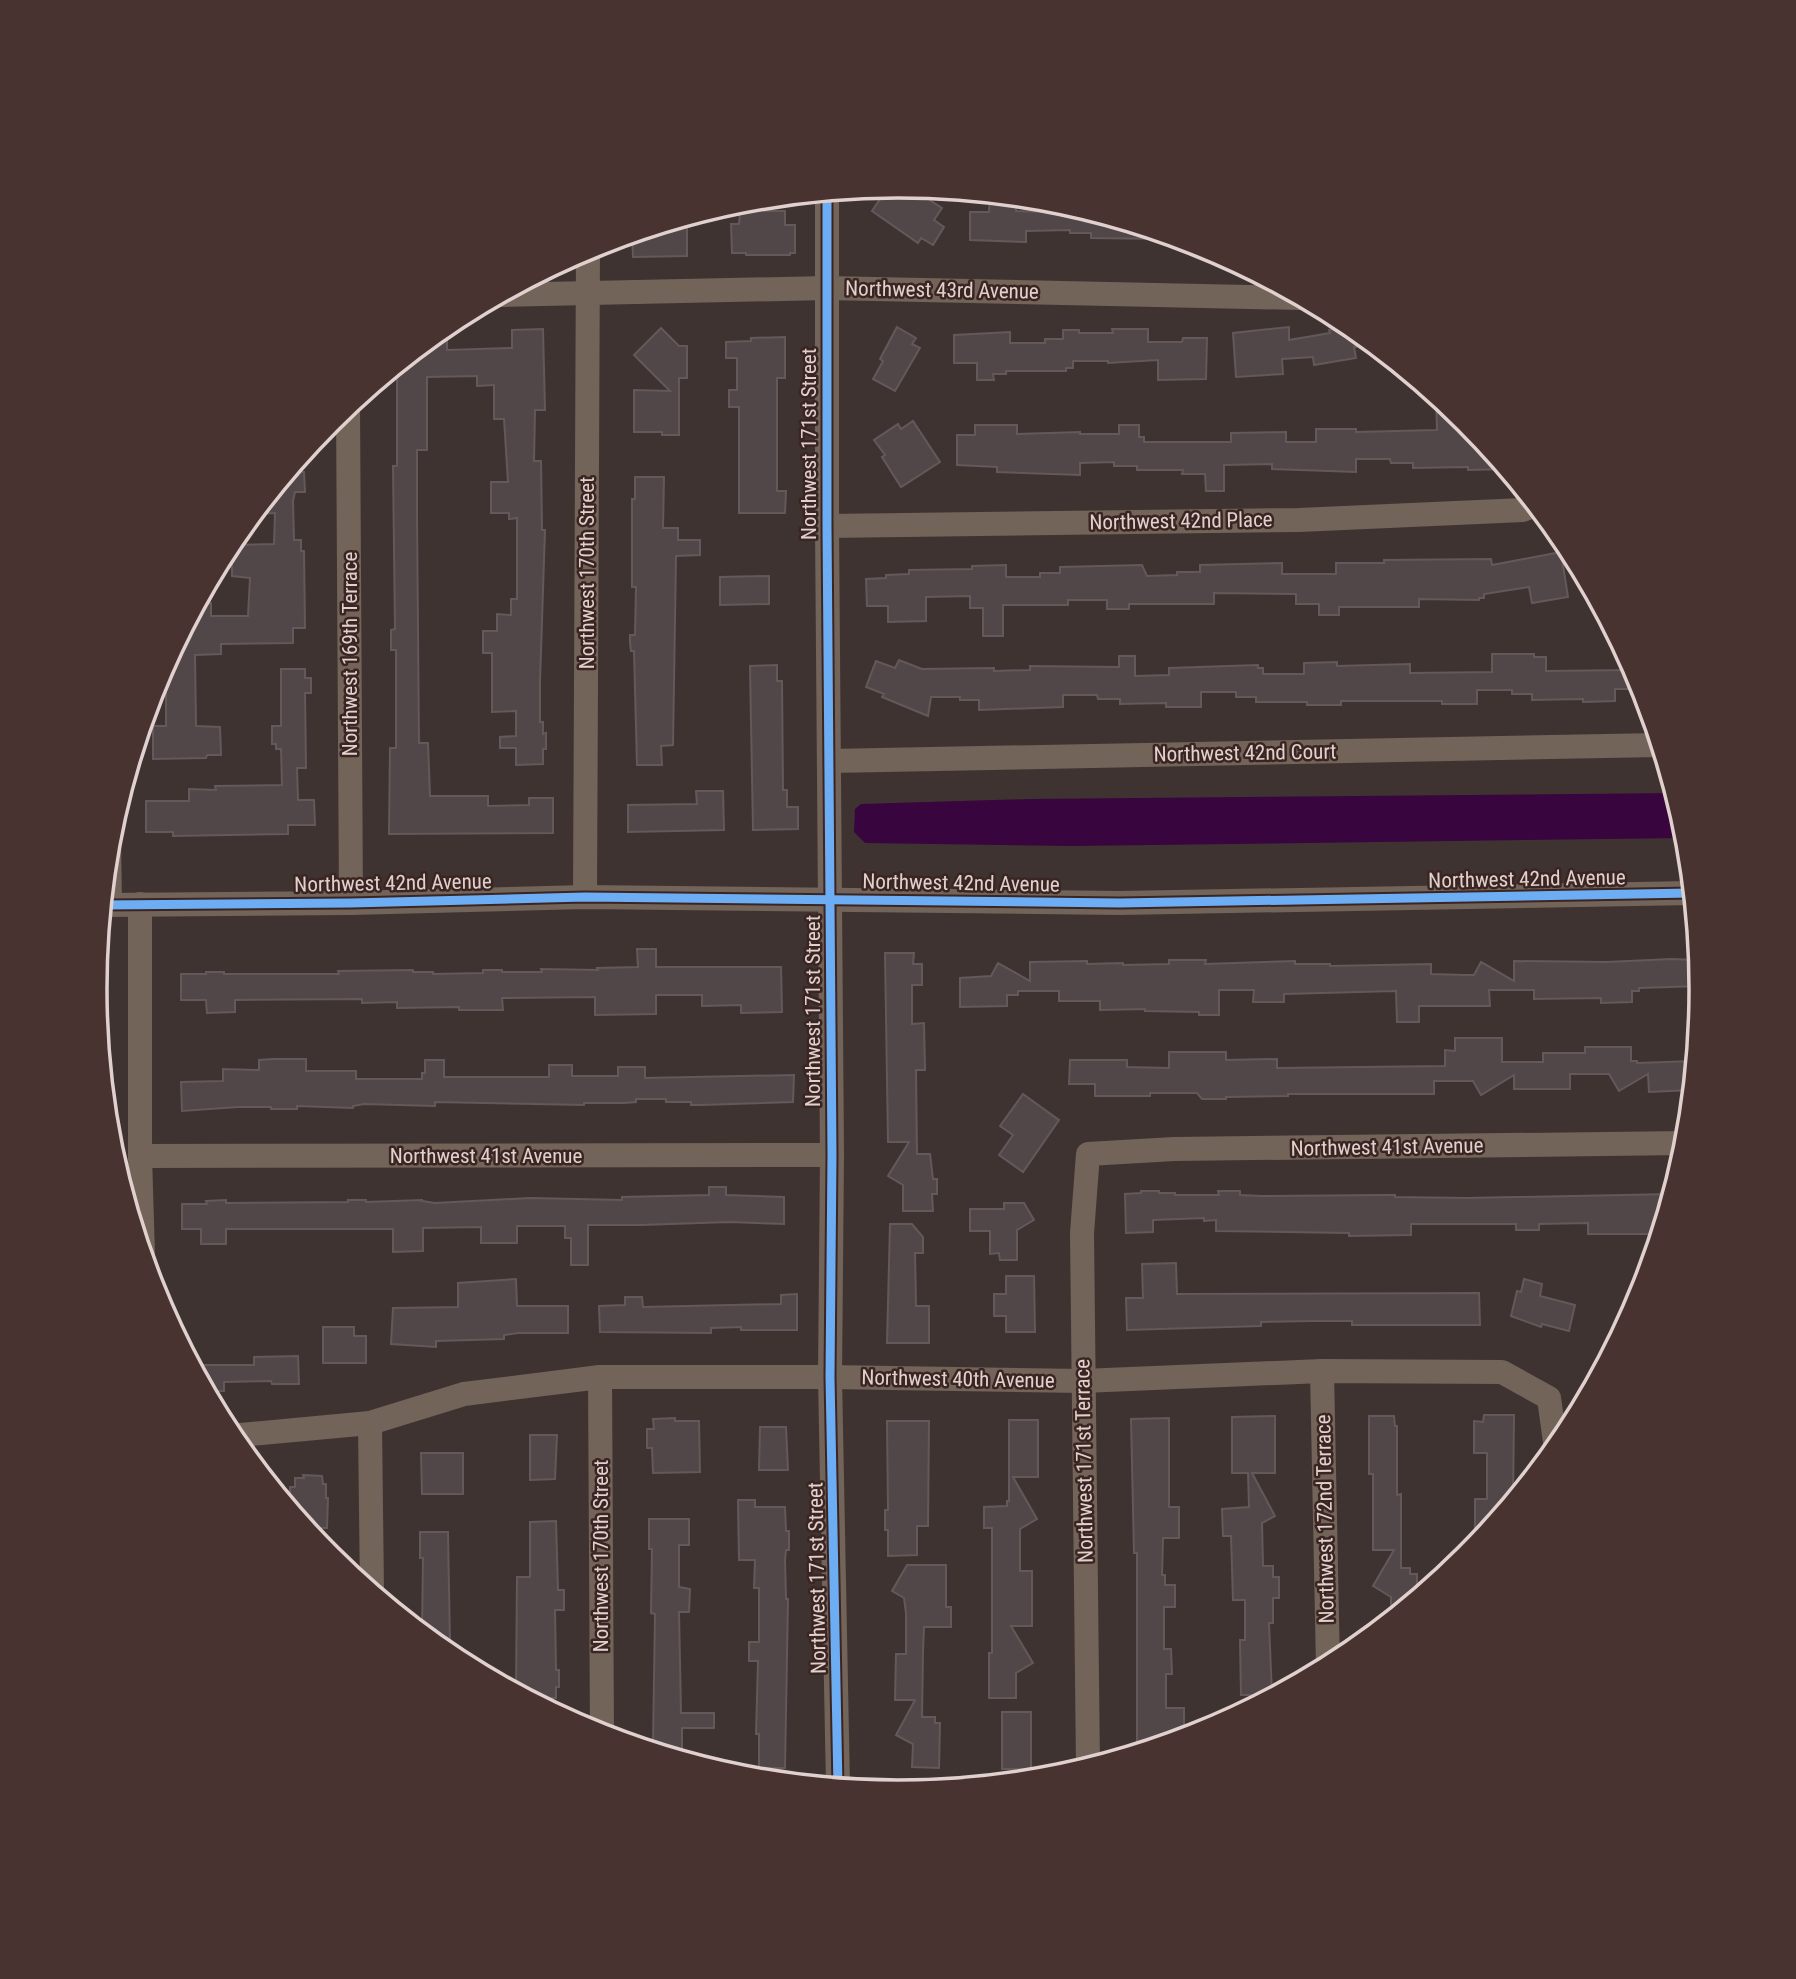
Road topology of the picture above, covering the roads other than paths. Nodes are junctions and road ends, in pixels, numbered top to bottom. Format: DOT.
graph roads {
  1 [pos="827,202"];
  2 [pos="588,261"];
  3 [pos="826,288"];
  4 [pos="589,294"];
  5 [pos="520,295"];
  6 [pos="1282,298"];
  7 [pos="348,421"];
  8 [pos="1526,509"];
  9 [pos="827,526"];
  10 [pos="1650,745"];
  11 [pos="830,761"];
  12 [pos="1683,893"];
  13 [pos="584,897"];
  14 [pos="830,899"];
  15 [pos="351,903"];
  16 [pos="140,904"];
  17 [pos="112,905"];
  18 [pos="1674,1143"];
  19 [pos="1088,1154"];
  20 [pos="140,1156"];
  21 [pos="832,1156"];
  22 [pos="142,1221"];
  23 [pos="1322,1371"];
  24 [pos="600,1377"];
  25 [pos="830,1377"];
  26 [pos="1083,1381"];
  27 [pos="370,1423"];
  28 [pos="1554,1432"];
  29 [pos="244,1435"];
  30 [pos="372,1580"];
  31 [pos="1328,1654"];
  32 [pos="602,1724"];
  33 [pos="1088,1758"];
  34 [pos="838,1778"];
  1 -- 3 [label="street, Northwest 171st Street"];
  2 -- 4 [label="street, Northwest 170th Street"];
  3 -- 4 [label="street, Northwest 43rd Avenue"];
  3 -- 6 [label="street, Northwest 43rd Avenue"];
  3 -- 9 [label="street, Northwest 171st Street"];
  4 -- 5 [label="street, Northwest 43rd Avenue"];
  4 -- 13 [label="street, Northwest 170th Street"];
  7 -- 15 [label="street, Northwest 169th Terrace"];
  8 -- 9 [label="street, Northwest 42nd Place"];
  9 -- 11 [label="street, Northwest 171st Street"];
  10 -- 11 [label="street, Northwest 42nd Court"];
  11 -- 14 [label="street, Northwest 171st Street"];
  12 -- 14 [label="street, Northwest 42nd Avenue"];
  13 -- 14 [label="street, Northwest 42nd Avenue"];
  13 -- 15 [label="street, Northwest 42nd Avenue"];
  14 -- 21 [label="street, Northwest 171st Street"];
  15 -- 16 [label="street, Northwest 42nd Avenue"];
  16 -- 17 [label="street, Northwest 42nd Avenue"];
  16 -- 20 [label="street"];
  18 -- 19 [label="street, Northwest 41st Avenue"];
  19 -- 26 [label="street, Northwest 171st Terrace"];
  20 -- 21 [label="street, Northwest 41st Avenue"];
  20 -- 22 [label="street"];
  21 -- 25 [label="street, Northwest 171st Street"];
  23 -- 26 [label="street, Northwest 40th Avenue"];
  23 -- 28 [label="street, Northwest 40th Avenue"];
  23 -- 31 [label="street, Northwest 172nd Terrace"];
  24 -- 25 [label="street, Northwest 40th Avenue"];
  24 -- 27 [label="street, Northwest 40th Avenue"];
  24 -- 32 [label="street, Northwest 170th Street"];
  25 -- 26 [label="street, Northwest 40th Avenue"];
  25 -- 34 [label="street, Northwest 171st Street"];
  26 -- 33 [label="street, Northwest 171st Terrace"];
  27 -- 29 [label="street, Northwest 40th Avenue"];
  27 -- 30 [label="street"];
}
